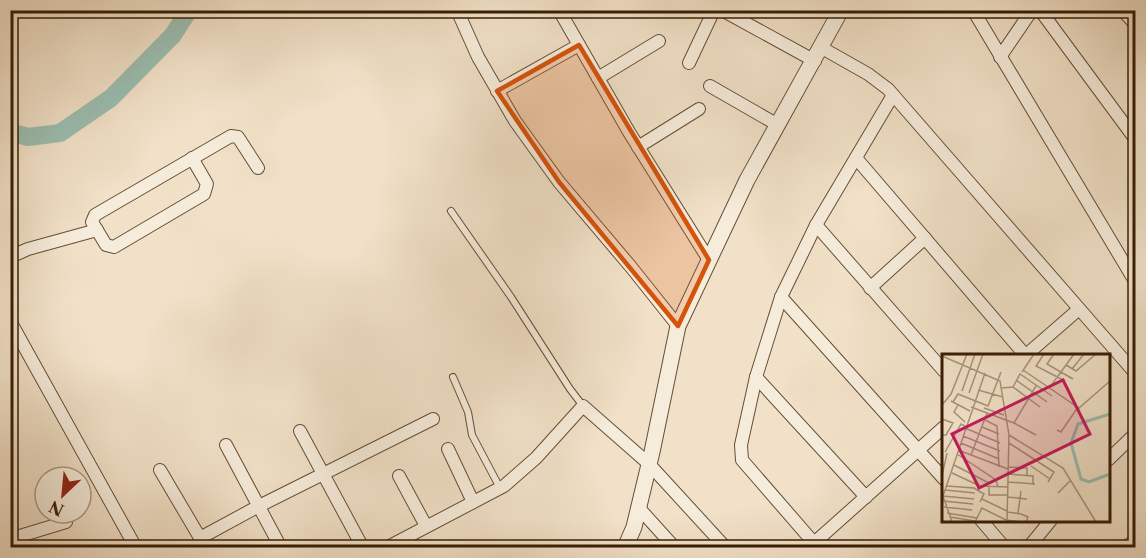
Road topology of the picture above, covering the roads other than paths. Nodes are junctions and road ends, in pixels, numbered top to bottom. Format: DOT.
graph roads {
  1 [pos="457,10"];
  2 [pos="559,10"];
  3 [pos="714,10"];
  4 [pos="723,10"];
  5 [pos="841,10"];
  6 [pos="973,10"];
  7 [pos="1032,10"];
  8 [pos="1040,10"];
  9 [pos="1122,10"];
  10 [pos="1136,25"];
  11 [pos="659,41"];
  12 [pos="579,45"];
  13 [pos="818,55"];
  14 [pos="1000,57"];
  15 [pos="689,63"];
  16 [pos="598,78"];
  17 [pos="710,86"];
  18 [pos="498,91"];
  19 [pos="893,95"];
  20 [pos="699,109"];
  21 [pos="778,125"];
  22 [pos="1136,140"];
  23 [pos="638,147"];
  24 [pos="192,158"];
  25 [pos="856,158"];
  26 [pos="258,168"];
  27 [pos="451,211"];
  28 [pos="816,225"];
  29 [pos="97,230"];
  30 [pos="925,238"];
  31 [pos="10,257"];
  32 [pos="709,260"];
  33 [pos="1136,283"];
  34 [pos="870,288"];
  35 [pos="781,297"];
  36 [pos="1079,309"];
  37 [pos="10,321"];
  38 [pos="678,326"];
  39 [pos="1024,354"];
  40 [pos="1026,354"];
  41 [pos="942,370"];
  42 [pos="1136,374"];
  43 [pos="453,377"];
  44 [pos="756,377"];
  45 [pos="584,406"];
  46 [pos="433,419"];
  47 [pos="942,429"];
  48 [pos="300,431"];
  49 [pos="1135,434"];
  50 [pos="226,445"];
  51 [pos="448,449"];
  52 [pos="918,450"];
  53 [pos="1110,456"];
  54 [pos="649,464"];
  55 [pos="160,470"];
  56 [pos="323,474"];
  57 [pos="399,476"];
  58 [pos="942,477"];
  59 [pos="500,488"];
  60 [pos="866,497"];
  61 [pos="473,502"];
  62 [pos="259,506"];
  63 [pos="638,507"];
  64 [pos="983,522"];
  65 [pos="1050,522"];
  66 [pos="56,525"];
  67 [pos="426,526"];
  68 [pos="10,539"];
  69 [pos="1136,540"];
  70 [pos="203,543"];
  71 [pos="815,545"];
  72 [pos="136,548"];
  73 [pos="281,548"];
  74 [pos="363,548"];
  75 [pos="386,548"];
  76 [pos="625,548"];
  77 [pos="675,548"];
  78 [pos="726,548"];
  79 [pos="1005,548"];
  80 [pos="1028,548"];
  81 [pos="1124,548"];
  1 -- 18 [label="street"];
  2 -- 12 [label="street"];
  3 -- 15 [label="street"];
  4 -- 13 [label="street"];
  5 -- 13 [label="street"];
  6 -- 14 [label="street"];
  7 -- 14 [label="street"];
  8 -- 22 [label="street"];
  9 -- 10 [label="street"];
  11 -- 16 [label="street"];
  12 -- 16 [label="street"];
  12 -- 18 [label="street"];
  13 -- 19 [label="street"];
  13 -- 21 [label="street"];
  14 -- 33 [label="street"];
  16 -- 23 [label="street"];
  17 -- 21 [label="street"];
  18 -- 38 [label="street"];
  19 -- 25 [label="street"];
  19 -- 36 [label="street"];
  20 -- 23 [label="street"];
  21 -- 32 [label="street"];
  23 -- 32 [label="street"];
  24 -- 26 [label="street"];
  24 -- 29 [label="street"];
  24 -- 29 [label="street"];
  25 -- 28 [label="street"];
  25 -- 30 [label="street"];
  27 -- 45 [label="lane"];
  28 -- 34 [label="street"];
  28 -- 35 [label="street"];
  29 -- 31 [label="street"];
  30 -- 34 [label="street"];
  30 -- 39 [label="street"];
  32 -- 38 [label="street"];
  34 -- 41 [label="street"];
  35 -- 44 [label="street"];
  35 -- 52 [label="street"];
  36 -- 40 [label="street"];
  36 -- 42 [label="street"];
  37 -- 72 [label="street"];
  38 -- 54 [label="street"];
  43 -- 59 [label="lane"];
  44 -- 60 [label="street"];
  44 -- 71 [label="street"];
  45 -- 54 [label="street"];
  45 -- 59 [label="street"];
  46 -- 56 [label="street"];
  47 -- 52 [label="street"];
  48 -- 56 [label="street"];
  49 -- 53 [label="street"];
  50 -- 62 [label="street"];
  51 -- 61 [label="street"];
  52 -- 58 [label="street"];
  52 -- 60 [label="street"];
  54 -- 63 [label="street"];
  54 -- 78 [label="street"];
  55 -- 70 [label="street"];
  56 -- 62 [label="street"];
  56 -- 74 [label="street"];
  57 -- 67 [label="street"];
  59 -- 61 [label="street"];
  60 -- 71 [label="street"];
  61 -- 67 [label="street"];
  62 -- 70 [label="street"];
  62 -- 73 [label="street"];
  63 -- 76 [label="street"];
  63 -- 77 [label="street"];
  64 -- 79 [label="street"];
  65 -- 80 [label="street"];
  66 -- 68 [label="street"];
  67 -- 75 [label="street"];
  69 -- 81 [label="street"];
}
